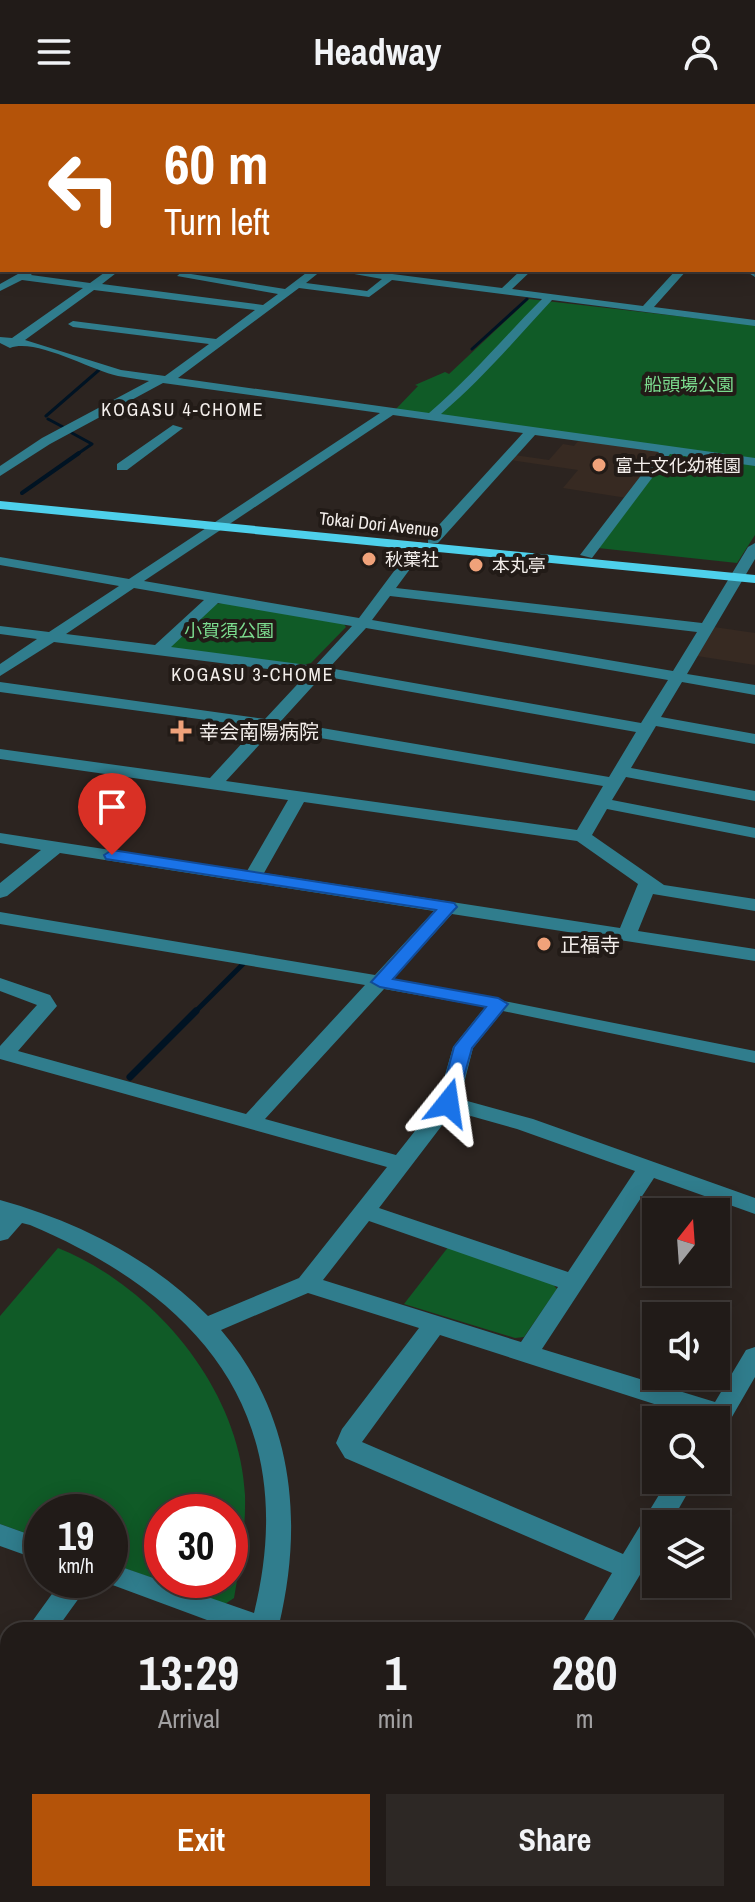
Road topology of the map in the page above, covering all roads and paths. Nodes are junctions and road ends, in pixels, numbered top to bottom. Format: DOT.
graph roads {
  1 [pos="29,272"];
  2 [pos="112,272"];
  3 [pos="188,272"];
  4 [pos="230,272"];
  5 [pos="314,272"];
  6 [pos="352,272"];
  7 [pos="465,272"];
  8 [pos="525,272"];
  9 [pos="680,272"];
  10 [pos="0,277"];
  11 [pos="390,277"];
  12 [pos="18,278"];
  13 [pos="217,280"];
  14 [pos="451,285"];
  15 [pos="92,286"];
  16 [pos="0,288"];
  17 [pos="292,288"];
  18 [pos="502,293"];
  19 [pos="548,299"];
  20 [pos="264,308"];
  21 [pos="645,310"];
  22 [pos="755,323"];
  23 [pos="73,324"];
  24 [pos="0,340"];
  25 [pos="14,342"];
  26 [pos="217,342"];
  27 [pos="0,352"];
  28 [pos="164,380"];
  29 [pos="391,411"];
  30 [pos="431,417"];
  31 [pos="177,428"];
  32 [pos="532,431"];
  33 [pos="667,450"];
  34 [pos="755,462"];
  35 [pos="122,467"];
  36 [pos="0,472"];
  37 [pos="0,498"];
  38 [pos="0,505"];
  39 [pos="224,524"];
  40 [pos="426,543"];
  41 [pos="755,547"];
  42 [pos="587,555"];
  43 [pos="0,561"];
  44 [pos="743,573"];
  45 [pos="755,579"];
  46 [pos="131,584"];
  47 [pos="386,591"];
  48 [pos="215,598"];
  49 [pos="362,624"];
  50 [pos="704,628"];
  51 [pos="0,630"];
  52 [pos="50,636"];
  53 [pos="159,650"];
  54 [pos="0,671"];
  55 [pos="318,671"];
  56 [pos="676,677"];
  57 [pos="0,687"];
  58 [pos="755,690"];
  59 [pos="268,724"];
  60 [pos="648,724"];
  61 [pos="755,739"];
  62 [pos="0,754"];
  63 [pos="617,777"];
  64 [pos="213,785"];
  65 [pos="755,796"];
  66 [pos="298,797"];
  67 [pos="601,803"];
  68 [pos="755,833"];
  69 [pos="582,836"];
  70 [pos="0,838"];
  71 [pos="56,847"];
  72 [pos="253,876"];
  73 [pos="648,883"];
  74 [pos="0,892"];
  75 [pos="755,905"];
  76 [pos="448,907"];
  77 [pos="0,918"];
  78 [pos="627,934"];
  79 [pos="755,955"];
  80 [pos="380,982"];
  81 [pos="0,984"];
  82 [pos="498,1004"];
  83 [pos="2,1056"];
  84 [pos="755,1057"];
  85 [pos="448,1103"];
  86 [pos="251,1122"];
  87 [pos="402,1164"];
  88 [pos="649,1168"];
  89 [pos="755,1206"];
  90 [pos="9,1210"];
  91 [pos="365,1211"];
  92 [pos="0,1233"];
  93 [pos="573,1283"];
  94 [pos="307,1284"];
  95 [pos="435,1324"];
  96 [pos="203,1328"];
  97 [pos="527,1352"];
  98 [pos="755,1356"];
  99 [pos="683,1406"];
  100 [pos="725,1406"];
  101 [pos="0,1535"];
  102 [pos="24,1544"];
  103 [pos="642,1548"];
  104 [pos="630,1569"];
  105 [pos="128,1580"];
  106 [pos="64,1598"];
  107 [pos="46,1622"];
  108 [pos="244,1622"];
  109 [pos="268,1622"];
  110 [pos="597,1622"];
  1 -- 12 [label="street"];
  2 -- 15 [label="street"];
  3 -- 13 [label="street"];
  4 -- 13 [label="street"];
  5 -- 17 [label="street"];
  6 -- 11 [label="street"];
  7 -- 14 [label="street"];
  8 -- 18 [label="street"];
  9 -- 21 [label="street"];
  10 -- 12 [label="street"];
  11 -- 14 [label="street"];
  11 -- 17 [label="street"];
  12 -- 15 [label="street"];
  12 -- 16 [label="street"];
  13 -- 17 [label="street"];
  14 -- 18 [label="street"];
  15 -- 20 [label="street"];
  15 -- 25 [label="street"];
  17 -- 20 [label="street"];
  18 -- 19 [label="street"];
  19 -- 21 [label="street"];
  19 -- 30 [label="street"];
  20 -- 26 [label="street"];
  21 -- 22 [label="street"];
  23 -- 26 [label="street"];
  24 -- 25 [label="street"];
  25 -- 27 [label="street"];
  25 -- 28 [label="street"];
  26 -- 28 [label="street"];
  28 -- 29 [label="street"];
  28 -- 36 [label="street"];
  29 -- 30 [label="street"];
  29 -- 39 [label="street"];
  30 -- 32 [label="street"];
  31 -- 35 [label="street"];
  32 -- 33 [label="street"];
  32 -- 40 [label="street"];
  33 -- 34 [label="street"];
  33 -- 42 [label="street"];
  37 -- 39 [label="main road, Tokai Dori Avenue"];
  38 -- 39 [label="main road, Tokai Dori Avenue"];
  39 -- 40 [label="main road, Tokai Dori Avenue"];
  39 -- 46 [label="street"];
  40 -- 42 [label="main road, Tokai Dori Avenue"];
  40 -- 44 [label="main road, Tokai Dori Avenue"];
  40 -- 47 [label="street"];
  41 -- 44 [label="street"];
  42 -- 44 [label="main road, Tokai Dori Avenue"];
  43 -- 46 [label="street"];
  44 -- 45 [label="main road, Tokai Dori Avenue"];
  44 -- 50 [label="street"];
  46 -- 48 [label="street"];
  46 -- 52 [label="street"];
  47 -- 49 [label="street"];
  47 -- 50 [label="street"];
  48 -- 49 [label="street"];
  48 -- 53 [label="street"];
  49 -- 55 [label="street"];
  49 -- 56 [label="street"];
  50 -- 56 [label="street"];
  51 -- 52 [label="street"];
  52 -- 53 [label="street"];
  52 -- 54 [label="street"];
  53 -- 55 [label="street"];
  55 -- 59 [label="street"];
  55 -- 60 [label="street"];
  56 -- 58 [label="street"];
  56 -- 60 [label="street"];
  57 -- 59 [label="street"];
  59 -- 63 [label="street"];
  59 -- 64 [label="street"];
  60 -- 61 [label="street"];
  60 -- 63 [label="street"];
  62 -- 64 [label="street"];
  63 -- 65 [label="street"];
  63 -- 67 [label="street"];
  64 -- 66 [label="street"];
  66 -- 69 [label="street"];
  66 -- 72 [label="street"];
  67 -- 68 [label="street"];
  67 -- 69 [label="street"];
  69 -- 73 [label="street"];
  70 -- 71 [label="street"];
  71 -- 72 [label="street"];
  71 -- 74 [label="street"];
  72 -- 76 [label="street"];
  73 -- 75 [label="street"];
  73 -- 78 [label="street"];
  76 -- 78 [label="street"];
  76 -- 80 [label="street"];
  77 -- 80 [label="street"];
  78 -- 79 [label="street"];
  80 -- 82 [label="street"];
  80 -- 86 [label="street"];
  81 -- 83 [label="street"];
  82 -- 84 [label="street"];
  82 -- 85 [label="street"];
  83 -- 86 [label="street"];
  85 -- 87 [label="street"];
  85 -- 88 [label="street"];
  86 -- 87 [label="street"];
  87 -- 91 [label="street"];
  88 -- 89 [label="street"];
  88 -- 93 [label="street"];
  90 -- 92 [label="street"];
  90 -- 96 [label="street"];
  91 -- 93 [label="street"];
  91 -- 94 [label="street"];
  93 -- 97 [label="street"];
  94 -- 95 [label="street"];
  94 -- 96 [label="street"];
  95 -- 97 [label="street"];
  95 -- 104 [label="street"];
  96 -- 109 [label="street"];
  97 -- 99 [label="street"];
  98 -- 100 [label="street"];
  101 -- 102 [label="street"];
  103 -- 104 [label="street"];
  104 -- 110 [label="street"];
  105 -- 108 [label="street"];
  106 -- 107 [label="street"];
}
